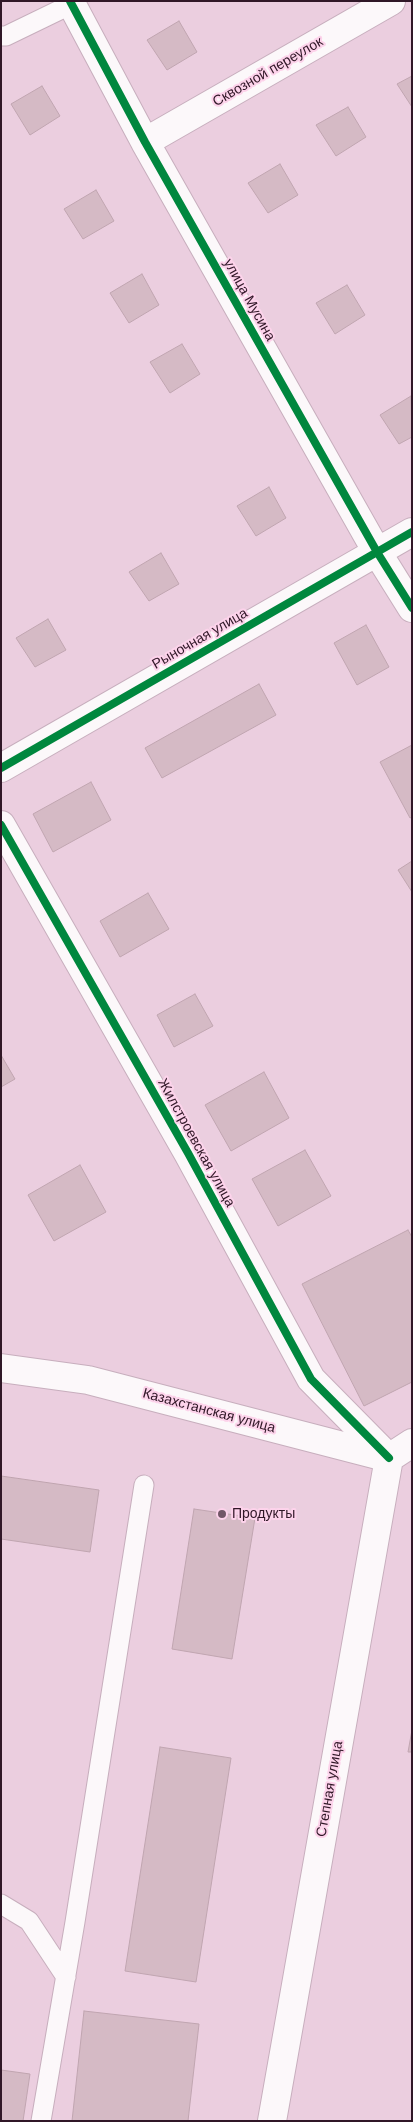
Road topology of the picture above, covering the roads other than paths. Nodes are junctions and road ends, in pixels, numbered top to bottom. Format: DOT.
graph roads {
  1 [pos="391,1"];
  2 [pos="71,3"];
  3 [pos="1,36"];
  4 [pos="145,142"];
  5 [pos="412,532"];
  6 [pos="377,552"];
  7 [pos="412,608"];
  8 [pos="1,768"];
  9 [pos="1,825"];
  10 [pos="1,1368"];
  11 [pos="412,1443"];
  12 [pos="388,1458"];
  13 [pos="144,1485"];
  14 [pos="1,1904"];
  15 [pos="66,1977"];
  16 [pos="41,2121"];
  17 [pos="272,2121"];
  1 -- 4 [label="street, Сквозной переулок"];
  2 -- 3 [label="lane"];
  2 -- 4 [label="street, улица Мусина"];
  4 -- 6 [label="street, улица Мусина"];
  5 -- 6 [label="street, Рыночная улица"];
  6 -- 7 [label="street, улица Мусина"];
  6 -- 8 [label="street, Рыночная улица"];
  9 -- 12 [label="street, Жилстроевская улица"];
  10 -- 12 [label="street, Казахстанская улица"];
  11 -- 12 [label="street"];
  12 -- 17 [label="street, Степная улица"];
  13 -- 15 [label="lane"];
  14 -- 15 [label="lane"];
  15 -- 16 [label="lane"];
}
